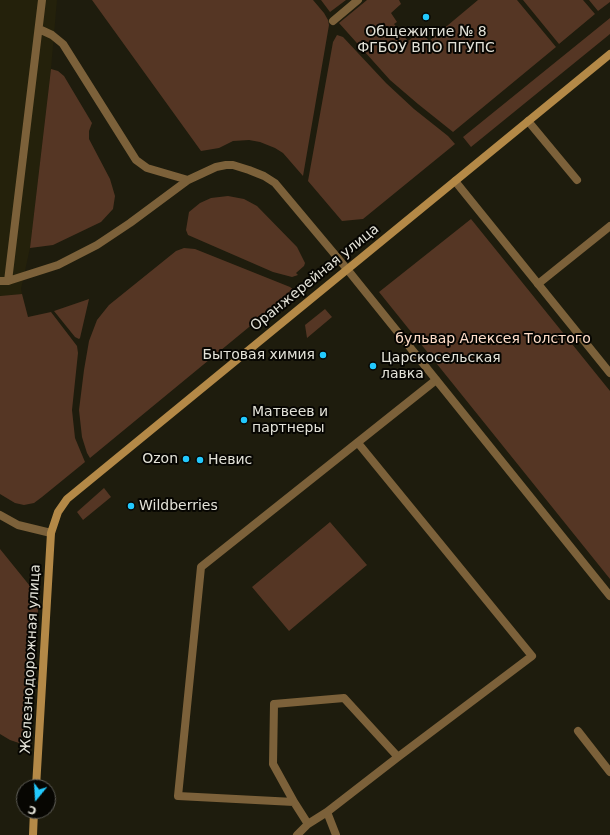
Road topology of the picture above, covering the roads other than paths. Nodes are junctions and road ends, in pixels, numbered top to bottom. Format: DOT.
graph roads {
  1 [pos="42,0"];
  2 [pos="358,0"];
  3 [pos="333,21"];
  4 [pos="39,30"];
  5 [pos="610,54"];
  6 [pos="528,121"];
  7 [pos="188,180"];
  8 [pos="577,180"];
  9 [pos="455,181"];
  10 [pos="610,226"];
  11 [pos="347,269"];
  12 [pos="4,281"];
  13 [pos="538,284"];
  14 [pos="610,373"];
  15 [pos="436,380"];
  16 [pos="358,443"];
  17 [pos="0,515"];
  18 [pos="51,533"];
  19 [pos="610,596"];
  20 [pos="578,731"];
  21 [pos="398,757"];
  22 [pos="610,772"];
  23 [pos="36,779"];
  24 [pos="294,802"];
  25 [pos="327,812"];
  26 [pos="33,819"];
  27 [pos="308,824"];
  28 [pos="32,835"];
  29 [pos="297,835"];
  30 [pos="336,835"];
  1 -- 4 [label="street"];
  2 -- 3 [label="street"];
  4 -- 7 [label="street"];
  4 -- 12 [label="street"];
  5 -- 6 [label="street, Оранжерейная улица"];
  6 -- 8 [label="street"];
  6 -- 9 [label="street, Оранжерейная улица"];
  7 -- 11 [label="street"];
  7 -- 12 [label="street"];
  9 -- 11 [label="street, Оранжерейная улица"];
  9 -- 13 [label="street"];
  10 -- 13 [label="street"];
  11 -- 15 [label="street"];
  11 -- 18 [label="street, Оранжерейная улица"];
  13 -- 14 [label="street"];
  15 -- 16 [label="street"];
  15 -- 19 [label="street"];
  16 -- 21 [label="street"];
  16 -- 24 [label="street"];
  17 -- 18 [label="street"];
  18 -- 23 [label="street, Железнодорожная улица"];
  20 -- 22 [label="street"];
  21 -- 24 [label="street"];
  21 -- 25 [label="street"];
  24 -- 27 [label="street"];
  25 -- 27 [label="street"];
  25 -- 30 [label="street"];
  26 -- 28 [label="street"];
  27 -- 29 [label="street"];
}
